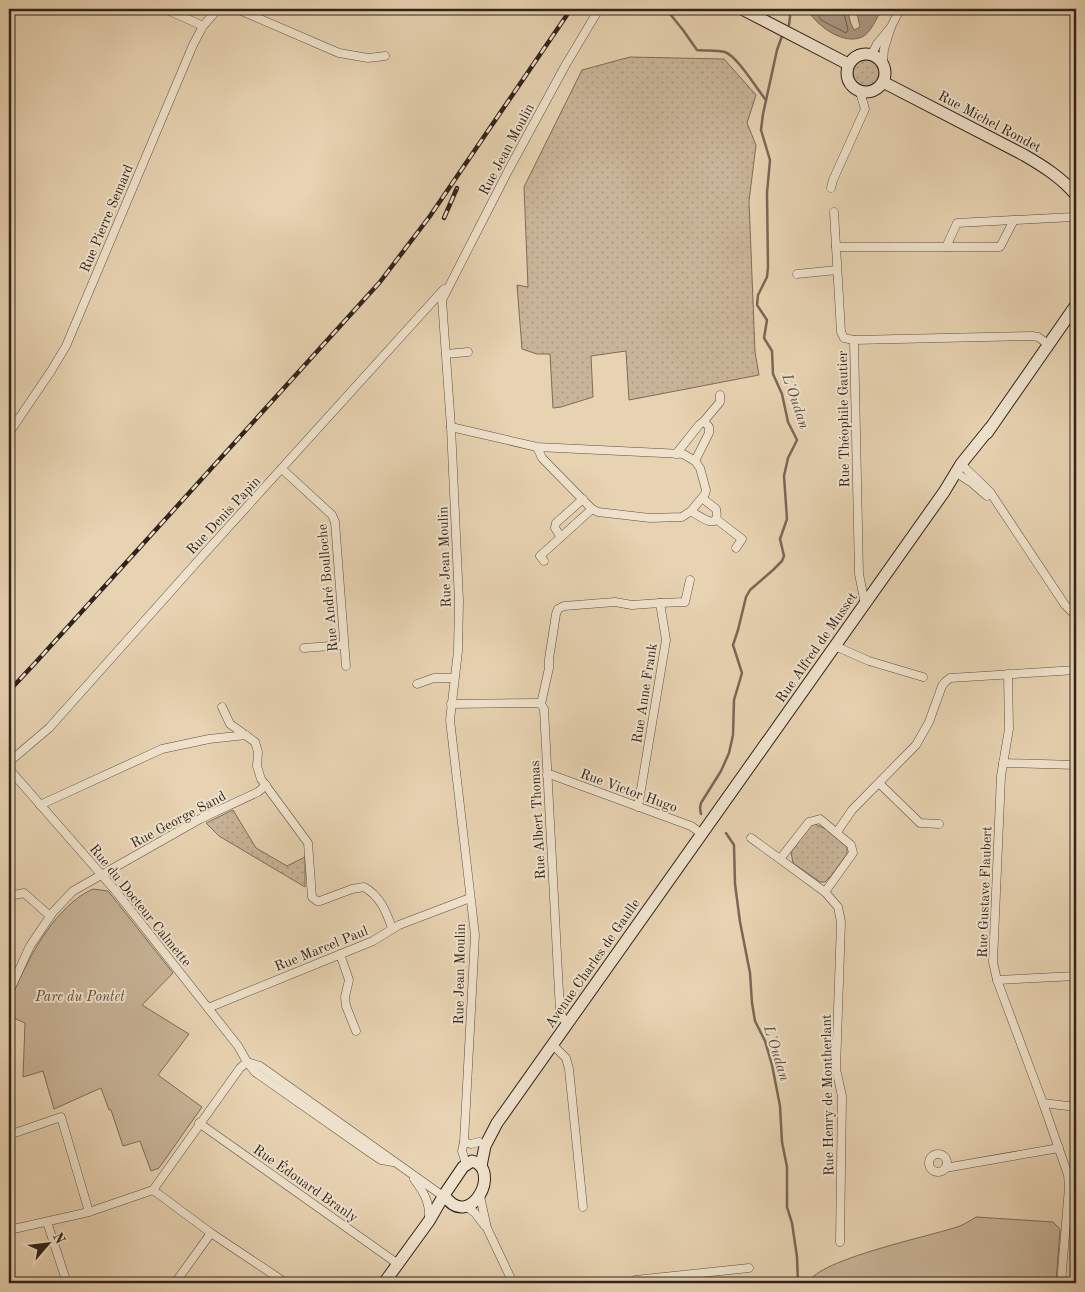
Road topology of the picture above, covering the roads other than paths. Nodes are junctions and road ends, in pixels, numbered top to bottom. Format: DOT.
graph roads {
  1 [pos="165,9"];
  2 [pos="218,9"];
  3 [pos="237,9"];
  4 [pos="599,9"];
  5 [pos="742,9"];
  6 [pos="900,9"];
  7 [pos="203,26"];
  8 [pos="891,27"];
  9 [pos="872,54"];
  10 [pos="385,56"];
  11 [pos="882,62"];
  12 [pos="848,64"];
  13 [pos="883,82"];
  14 [pos="860,92"];
  15 [pos="831,188"];
  16 [pos="1076,195"];
  17 [pos="834,212"];
  18 [pos="1076,214"];
  19 [pos="1014,220"];
  20 [pos="836,247"];
  21 [pos="946,247"];
  22 [pos="838,270"];
  23 [pos="797,274"];
  24 [pos="452,280"];
  25 [pos="1076,305"];
  26 [pos="854,340"];
  27 [pos="1048,344"];
  28 [pos="468,352"];
  29 [pos="446,354"];
  30 [pos="720,395"];
  31 [pos="19,417"];
  32 [pos="704,422"];
  33 [pos="9,423"];
  34 [pos="451,427"];
  35 [pos="9,433"];
  36 [pos="537,447"];
  37 [pos="676,454"];
  38 [pos="695,461"];
  39 [pos="282,469"];
  40 [pos="960,470"];
  41 [pos="702,498"];
  42 [pos="583,499"];
  43 [pos="592,510"];
  44 [pos="691,511"];
  45 [pos="716,519"];
  46 [pos="561,537"];
  47 [pos="736,548"];
  48 [pos="544,561"];
  49 [pos="690,580"];
  50 [pos="660,603"];
  51 [pos="865,604"];
  52 [pos="1076,616"];
  53 [pos="344,645"];
  54 [pos="835,646"];
  55 [pos="304,648"];
  56 [pos="346,666"];
  57 [pos="1076,670"];
  58 [pos="1008,674"];
  59 [pos="924,677"];
  60 [pos="454,678"];
  61 [pos="417,684"];
  62 [pos="452,704"];
  63 [pos="541,704"];
  64 [pos="222,707"];
  65 [pos="246,735"];
  66 [pos="9,762"];
  67 [pos="1003,763"];
  68 [pos="1076,765"];
  69 [pos="9,769"];
  70 [pos="546,775"];
  71 [pos="879,783"];
  72 [pos="266,785"];
  73 [pos="40,805"];
  74 [pos="638,807"];
  75 [pos="712,820"];
  76 [pos="939,824"];
  77 [pos="837,832"];
  78 [pos="702,834"];
  79 [pos="751,838"];
  80 [pos="780,859"];
  81 [pos="101,875"];
  82 [pos="825,892"];
  83 [pos="9,896"];
  84 [pos="470,898"];
  85 [pos="50,916"];
  86 [pos="392,928"];
  87 [pos="340,954"];
  88 [pos="1076,976"];
  89 [pos="997,980"];
  90 [pos="9,992"];
  91 [pos="208,1008"];
  92 [pos="568,1023"];
  93 [pos="356,1031"];
  94 [pos="553,1045"];
  95 [pos="247,1062"];
  96 [pos="1043,1103"];
  97 [pos="1076,1107"];
  98 [pos="199,1123"];
  99 [pos="497,1124"];
  100 [pos="9,1135"];
  101 [pos="464,1142"];
  102 [pos="479,1142"];
  103 [pos="1059,1148"];
  104 [pos="473,1164"];
  105 [pos="945,1168"];
  106 [pos="410,1173"];
  107 [pos="153,1190"];
  108 [pos="444,1195"];
  109 [pos="480,1196"];
  110 [pos="454,1205"];
  111 [pos="466,1206"];
  112 [pos="583,1208"];
  113 [pos="90,1212"];
  114 [pos="429,1221"];
  115 [pos="47,1222"];
  116 [pos="487,1228"];
  117 [pos="9,1230"];
  118 [pos="211,1233"];
  119 [pos="840,1242"];
  120 [pos="398,1264"];
  121 [pos="749,1268"];
  122 [pos="275,1280"];
  123 [pos="67,1283"];
  124 [pos="175,1283"];
  125 [pos="286,1283"];
  126 [pos="384,1283"];
  127 [pos="513,1283"];
  128 [pos="632,1283"];
  129 [pos="1061,1283"];
  1 -- 7 [label="street"];
  2 -- 7 [label="street, Rue Pierre Semard"];
  3 -- 10 [label="street"];
  4 -- 24 [label="street, Rue Jean Moulin"];
  5 -- 12 [label="main road"];
  6 -- 8 [label="street"];
  7 -- 31 [label="street, Rue Pierre Semard"];
  8 -- 9 [label="street"];
  8 -- 11 [label="street"];
  9 -- 11 [label="main road"];
  9 -- 12 [label="main road"];
  11 -- 13 [label="main road"];
  12 -- 14 [label="main road"];
  13 -- 14 [label="main road"];
  13 -- 16 [label="main road, Rue Michel Rondet"];
  14 -- 15 [label="street"];
  17 -- 20 [label="street"];
  18 -- 19 [label="street"];
  19 -- 21 [label="street"];
  19 -- 21 [label="street"];
  20 -- 21 [label="street"];
  20 -- 22 [label="street"];
  22 -- 23 [label="street"];
  22 -- 26 [label="street"];
  24 -- 29 [label="street, Rue Jean Moulin"];
  24 -- 39 [label="street, Rue Denis Papin"];
  25 -- 27 [label="main road, Rue Alfred de Musset"];
  26 -- 27 [label="street, Rue Théophile Gautier"];
  26 -- 51 [label="street, Rue Théophile Gautier"];
  27 -- 40 [label="main road, Rue Alfred de Musset"];
  28 -- 29 [label="street"];
  29 -- 34 [label="street, Rue Jean Moulin"];
  30 -- 32 [label="street"];
  31 -- 33 [label="street"];
  31 -- 35 [label="street, Rue Pierre Semard"];
  32 -- 37 [label="street"];
  32 -- 38 [label="street"];
  34 -- 36 [label="street"];
  34 -- 60 [label="street, Rue Jean Moulin"];
  36 -- 37 [label="street"];
  36 -- 42 [label="street"];
  37 -- 38 [label="street"];
  38 -- 41 [label="street"];
  39 -- 53 [label="street, Rue André Boulloche"];
  39 -- 66 [label="street, Rue Denis Papin"];
  40 -- 51 [label="main road, Rue Alfred de Musset"];
  40 -- 52 [label="street"];
  41 -- 44 [label="street"];
  41 -- 45 [label="street"];
  42 -- 43 [label="street"];
  42 -- 46 [label="street"];
  43 -- 44 [label="street"];
  43 -- 46 [label="street"];
  44 -- 45 [label="street"];
  45 -- 47 [label="street"];
  46 -- 48 [label="street"];
  49 -- 50 [label="street"];
  50 -- 63 [label="street"];
  50 -- 74 [label="street, Rue Anne Frank"];
  51 -- 54 [label="main road, Rue Alfred de Musset"];
  53 -- 55 [label="street"];
  53 -- 56 [label="street, Rue André Boulloche"];
  54 -- 59 [label="street"];
  54 -- 75 [label="main road, Rue Alfred de Musset"];
  57 -- 58 [label="street"];
  58 -- 67 [label="street, Rue Gustave Flaubert"];
  58 -- 71 [label="street"];
  60 -- 61 [label="street"];
  60 -- 62 [label="street, Rue Jean Moulin"];
  62 -- 63 [label="street"];
  62 -- 84 [label="street, Rue Jean Moulin"];
  63 -- 70 [label="street, Rue Albert Thomas"];
  64 -- 65 [label="street"];
  65 -- 72 [label="street"];
  65 -- 73 [label="street"];
  67 -- 68 [label="street"];
  67 -- 89 [label="street, Rue Gustave Flaubert"];
  69 -- 73 [label="street, Rue du Docteur Calmette"];
  70 -- 74 [label="street, Rue Victor Hugo"];
  70 -- 92 [label="street, Rue Albert Thomas"];
  71 -- 76 [label="street"];
  71 -- 77 [label="street"];
  72 -- 81 [label="street, Rue George Sand"];
  72 -- 86 [label="street"];
  73 -- 81 [label="street, Rue du Docteur Calmette"];
  74 -- 78 [label="street, Rue Victor Hugo"];
  75 -- 78 [label="main road, Avenue Charles de Gaulle"];
  77 -- 80 [label="street"];
  77 -- 82 [label="street"];
  78 -- 92 [label="main road, Avenue Charles de Gaulle"];
  79 -- 80 [label="street, Rue Henry de Montherlant"];
  80 -- 82 [label="street, Rue Henry de Montherlant"];
  81 -- 85 [label="street, Rue George Sand"];
  81 -- 91 [label="street, Rue du Docteur Calmette"];
  82 -- 119 [label="street, Rue Henry de Montherlant"];
  83 -- 85 [label="street"];
  84 -- 86 [label="street, Rue Marcel Paul"];
  84 -- 101 [label="street, Rue Jean Moulin"];
  85 -- 90 [label="street, Rue George Sand"];
  86 -- 87 [label="street, Rue Marcel Paul"];
  87 -- 91 [label="street, Rue Marcel Paul"];
  87 -- 93 [label="street"];
  88 -- 89 [label="street"];
  89 -- 96 [label="street, Rue Gustave Flaubert"];
  91 -- 95 [label="street, Rue du Docteur Calmette"];
  92 -- 94 [label="main road, Avenue Charles de Gaulle"];
  94 -- 99 [label="main road, Avenue Charles de Gaulle"];
  94 -- 112 [label="street"];
  95 -- 98 [label="street"];
  95 -- 106 [label="street"];
  96 -- 97 [label="street"];
  96 -- 103 [label="street, Rue Gustave Flaubert"];
  98 -- 107 [label="street"];
  98 -- 120 [label="street, Rue Édouard Branly"];
  99 -- 102 [label="main road, Avenue Charles de Gaulle"];
  99 -- 104 [label="main road, Avenue Charles de Gaulle"];
  100 -- 113 [label="street"];
  101 -- 102 [label="street"];
  101 -- 104 [label="street, Rue Jean Moulin"];
  102 -- 104 [label="main road, Avenue Charles de Gaulle"];
  103 -- 105 [label="street"];
  103 -- 129 [label="street, Rue Gustave Flaubert"];
  104 -- 108 [label="main road"];
  104 -- 109 [label="main road"];
  106 -- 108 [label="street"];
  106 -- 114 [label="street"];
  107 -- 113 [label="street"];
  107 -- 118 [label="street"];
  108 -- 110 [label="main road"];
  108 -- 114 [label="main road"];
  109 -- 111 [label="main road"];
  109 -- 116 [label="street"];
  110 -- 111 [label="main road"];
  110 -- 114 [label="main road"];
  111 -- 116 [label="street"];
  113 -- 115 [label="street"];
  114 -- 120 [label="main road"];
  115 -- 117 [label="street"];
  115 -- 123 [label="street"];
  116 -- 127 [label="street"];
  118 -- 122 [label="street"];
  118 -- 124 [label="street"];
  120 -- 126 [label="main road"];
  121 -- 128 [label="street"];
  122 -- 125 [label="street"];
}
